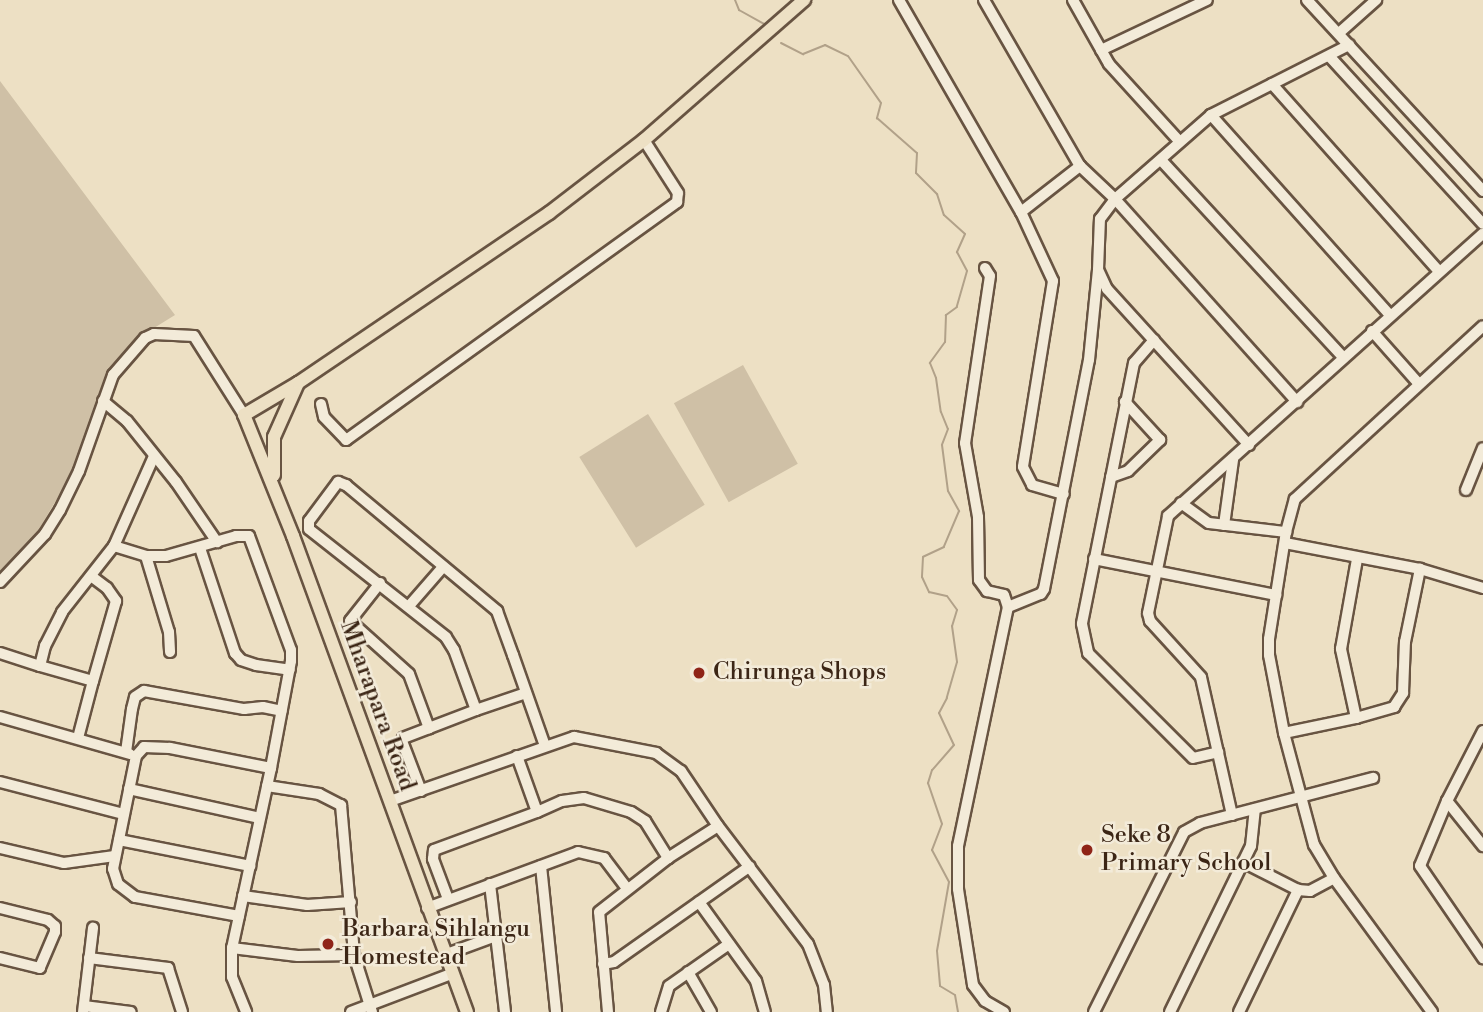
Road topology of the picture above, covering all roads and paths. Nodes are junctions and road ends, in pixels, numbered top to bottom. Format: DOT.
graph roads {
  1 [pos="804,0"];
  2 [pos="899,0"];
  3 [pos="984,0"];
  4 [pos="1207,0"];
  5 [pos="1307,0"];
  6 [pos="1376,0"];
  7 [pos="1078,2"];
  8 [pos="1339,33"];
  9 [pos="1349,45"];
  10 [pos="1101,50"];
  11 [pos="1330,57"];
  12 [pos="1272,85"];
  13 [pos="1210,115"];
  14 [pos="644,140"];
  15 [pos="1180,142"];
  16 [pos="1161,160"];
  17 [pos="1080,166"];
  18 [pos="1483,191"];
  19 [pos="1115,199"];
  20 [pos="1021,212"];
  21 [pos="1483,224"];
  22 [pos="1483,233"];
  23 [pos="985,268"];
  24 [pos="1098,270"];
  25 [pos="1438,270"];
  26 [pos="1389,314"];
  27 [pos="1483,326"];
  28 [pos="1372,331"];
  29 [pos="1154,340"];
  30 [pos="1343,357"];
  31 [pos="298,383"];
  32 [pos="1419,384"];
  33 [pos="103,401"];
  34 [pos="1125,402"];
  35 [pos="1297,402"];
  36 [pos="321,404"];
  37 [pos="244,415"];
  38 [pos="1249,445"];
  39 [pos="1483,448"];
  40 [pos="154,456"];
  41 [pos="1233,460"];
  42 [pos="1111,477"];
  43 [pos="1466,490"];
  44 [pos="277,493"];
  45 [pos="1064,494"];
  46 [pos="1181,503"];
  47 [pos="1224,525"];
  48 [pos="1286,537"];
  49 [pos="217,542"];
  50 [pos="114,546"];
  51 [pos="200,548"];
  52 [pos="146,556"];
  53 [pos="1094,559"];
  54 [pos="1357,559"];
  55 [pos="443,567"];
  56 [pos="1420,569"];
  57 [pos="1156,572"];
  58 [pos="91,576"];
  59 [pos="0,582"];
  60 [pos="380,583"];
  61 [pos="1483,588"];
  62 [pos="1276,595"];
  63 [pos="409,606"];
  64 [pos="1008,607"];
  65 [pos="170,652"];
  66 [pos="0,653"];
  67 [pos="40,666"];
  68 [pos="290,670"];
  69 [pos="93,681"];
  70 [pos="526,692"];
  71 [pos="476,710"];
  72 [pos="282,711"];
  73 [pos="0,717"];
  74 [pos="1356,718"];
  75 [pos="429,727"];
  76 [pos="1284,733"];
  77 [pos="1482,735"];
  78 [pos="78,738"];
  79 [pos="545,746"];
  80 [pos="1218,752"];
  81 [pos="131,754"];
  82 [pos="517,756"];
  83 [pos="271,768"];
  84 [pos="1373,778"];
  85 [pos="0,782"];
  86 [pos="267,786"];
  87 [pos="129,789"];
  88 [pos="421,792"];
  89 [pos="1299,796"];
  90 [pos="1447,801"];
  91 [pos="390,802"];
  92 [pos="1255,809"];
  93 [pos="537,812"];
  94 [pos="124,814"];
  95 [pos="1232,816"];
  96 [pos="260,818"];
  97 [pos="718,826"];
  98 [pos="118,840"];
  99 [pos="1483,846"];
  100 [pos="0,848"];
  101 [pos="115,856"];
  102 [pos="668,858"];
  103 [pos="1243,862"];
  104 [pos="250,866"];
  105 [pos="541,866"];
  106 [pos="750,866"];
  107 [pos="1334,878"];
  108 [pos="490,884"];
  109 [pos="627,888"];
  110 [pos="1298,890"];
  111 [pos="243,897"];
  112 [pos="448,899"];
  113 [pos="351,902"];
  114 [pos="699,902"];
  115 [pos="0,908"];
  116 [pos="427,908"];
  117 [pos="239,916"];
  118 [pos="93,928"];
  119 [pos="496,936"];
  120 [pos="729,944"];
  121 [pos="232,948"];
  122 [pos="1482,954"];
  123 [pos="354,955"];
  124 [pos="444,955"];
  125 [pos="0,958"];
  126 [pos="89,958"];
  127 [pos="603,964"];
  128 [pos="688,972"];
  129 [pos="451,974"];
  130 [pos="84,1009"];
  131 [pos="371,1009"];
  132 [pos="131,1012"];
  133 [pos="182,1012"];
  134 [pos="246,1012"];
  135 [pos="351,1012"];
  136 [pos="467,1012"];
  137 [pos="505,1012"];
  138 [pos="556,1012"];
  139 [pos="608,1012"];
  140 [pos="661,1012"];
  141 [pos="711,1012"];
  142 [pos="765,1012"];
  143 [pos="827,1012"];
  144 [pos="1004,1012"];
  145 [pos="1094,1012"];
  146 [pos="1170,1012"];
  147 [pos="1239,1012"];
  148 [pos="1432,1012"];
  1 -- 14 [label="main road"];
  2 -- 20 [label="street"];
  3 -- 17 [label="street"];
  4 -- 10 [label="street"];
  5 -- 8 [label="street"];
  6 -- 8 [label="street"];
  7 -- 10 [label="street"];
  8 -- 9 [label="street"];
  9 -- 11 [label="street"];
  9 -- 18 [label="street"];
  10 -- 15 [label="street"];
  11 -- 12 [label="street"];
  11 -- 21 [label="street"];
  12 -- 13 [label="street"];
  12 -- 25 [label="street"];
  13 -- 15 [label="street"];
  13 -- 26 [label="street"];
  14 -- 31 [label="main road"];
  14 -- 36 [label="street"];
  15 -- 16 [label="street"];
  16 -- 19 [label="street"];
  16 -- 30 [label="street"];
  17 -- 19 [label="street"];
  17 -- 20 [label="street"];
  19 -- 24 [label="street"];
  19 -- 35 [label="street"];
  20 -- 45 [label="street"];
  22 -- 25 [label="street"];
  23 -- 64 [label="street"];
  24 -- 29 [label="street"];
  24 -- 45 [label="street"];
  25 -- 26 [label="street"];
  26 -- 28 [label="street"];
  27 -- 32 [label="street"];
  28 -- 30 [label="street"];
  28 -- 32 [label="street"];
  29 -- 34 [label="street"];
  29 -- 38 [label="street"];
  30 -- 35 [label="street"];
  31 -- 37 [label="main road"];
  31 -- 44 [label="main road"];
  32 -- 48 [label="street"];
  33 -- 37 [label="street"];
  33 -- 40 [label="street"];
  33 -- 59 [label="street"];
  34 -- 42 [label="street"];
  34 -- 42 [label="street"];
  35 -- 38 [label="street"];
  37 -- 44 [label="main road, Mharapara Road"];
  38 -- 41 [label="street"];
  39 -- 43 [label="street"];
  40 -- 49 [label="street"];
  40 -- 50 [label="street"];
  41 -- 46 [label="street"];
  41 -- 47 [label="street"];
  42 -- 53 [label="street"];
  44 -- 91 [label="main road, Mharapara Road"];
  45 -- 64 [label="street"];
  46 -- 47 [label="street"];
  46 -- 57 [label="street"];
  47 -- 48 [label="street"];
  48 -- 54 [label="street"];
  48 -- 62 [label="street"];
  49 -- 51 [label="street"];
  49 -- 68 [label="street"];
  50 -- 52 [label="street"];
  50 -- 58 [label="street"];
  51 -- 52 [label="street"];
  51 -- 68 [label="street"];
  52 -- 65 [label="street"];
  53 -- 57 [label="street"];
  53 -- 80 [label="street"];
  54 -- 56 [label="street"];
  54 -- 74 [label="street"];
  55 -- 60 [label="street"];
  55 -- 63 [label="street"];
  55 -- 70 [label="street"];
  56 -- 61 [label="street"];
  56 -- 74 [label="street"];
  57 -- 62 [label="street"];
  57 -- 80 [label="street"];
  58 -- 67 [label="street"];
  58 -- 69 [label="street"];
  60 -- 63 [label="street"];
  60 -- 75 [label="street"];
  62 -- 76 [label="street"];
  63 -- 71 [label="street"];
  64 -- 144 [label="street"];
  66 -- 67 [label="street"];
  67 -- 69 [label="street"];
  68 -- 72 [label="street"];
  69 -- 78 [label="street"];
  70 -- 71 [label="street"];
  70 -- 79 [label="street"];
  71 -- 75 [label="street"];
  72 -- 81 [label="street"];
  72 -- 83 [label="street"];
  73 -- 78 [label="street"];
  74 -- 76 [label="street"];
  75 -- 88 [label="street"];
  76 -- 89 [label="street"];
  77 -- 90 [label="street"];
  78 -- 81 [label="street"];
  79 -- 82 [label="street"];
  79 -- 97 [label="street"];
  80 -- 95 [label="street"];
  81 -- 83 [label="street"];
  81 -- 87 [label="street"];
  82 -- 88 [label="street"];
  82 -- 93 [label="street"];
  83 -- 86 [label="street"];
  84 -- 89 [label="street"];
  85 -- 94 [label="street"];
  86 -- 96 [label="street"];
  86 -- 113 [label="street"];
  87 -- 94 [label="street"];
  87 -- 96 [label="street"];
  88 -- 91 [label="street"];
  89 -- 92 [label="street"];
  89 -- 107 [label="street"];
  90 -- 99 [label="street"];
  90 -- 122 [label="street"];
  91 -- 116 [label="main road, Mharapara Road"];
  92 -- 95 [label="street"];
  92 -- 103 [label="street"];
  93 -- 102 [label="street"];
  93 -- 112 [label="street"];
  94 -- 98 [label="street"];
  95 -- 145 [label="street"];
  96 -- 104 [label="street"];
  97 -- 102 [label="street"];
  97 -- 106 [label="street"];
  98 -- 101 [label="street"];
  98 -- 104 [label="street"];
  100 -- 101 [label="street"];
  101 -- 117 [label="street"];
  102 -- 109 [label="street"];
  103 -- 110 [label="street"];
  103 -- 146 [label="street"];
  104 -- 111 [label="street"];
  105 -- 108 [label="street"];
  105 -- 109 [label="street"];
  105 -- 138 [label="street"];
  106 -- 114 [label="street"];
  106 -- 143 [label="street"];
  107 -- 110 [label="street"];
  107 -- 148 [label="street"];
  108 -- 112 [label="street"];
  108 -- 119 [label="street"];
  109 -- 127 [label="street"];
  110 -- 147 [label="street"];
  111 -- 113 [label="street"];
  111 -- 117 [label="street"];
  112 -- 116 [label="street"];
  113 -- 123 [label="street"];
  114 -- 120 [label="street"];
  114 -- 127 [label="street"];
  115 -- 125 [label="street"];
  116 -- 124 [label="main road, Mharapara Road"];
  117 -- 121 [label="street"];
  118 -- 126 [label="street"];
  119 -- 124 [label="street"];
  119 -- 137 [label="street"];
  120 -- 128 [label="street"];
  120 -- 142 [label="street"];
  121 -- 123 [label="street"];
  121 -- 134 [label="street"];
  123 -- 131 [label="street"];
  124 -- 129 [label="main road, Mharapara Road"];
  126 -- 130 [label="street"];
  126 -- 133 [label="street"];
  127 -- 139 [label="street"];
  128 -- 140 [label="street"];
  128 -- 141 [label="street"];
  129 -- 131 [label="street"];
  129 -- 136 [label="main road, Mharapara Road"];
  130 -- 132 [label="street"];
  131 -- 135 [label="street"];
}
